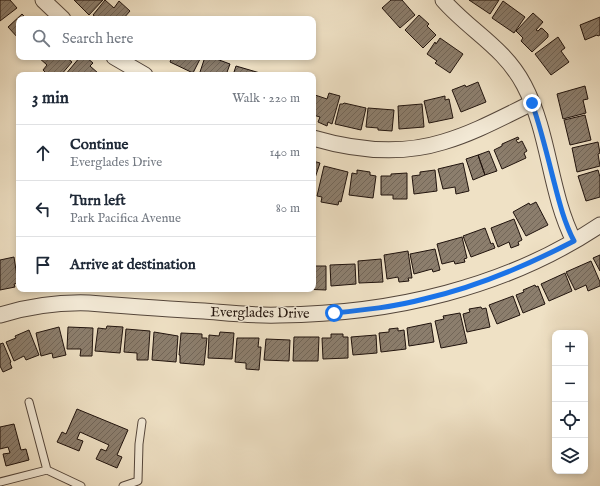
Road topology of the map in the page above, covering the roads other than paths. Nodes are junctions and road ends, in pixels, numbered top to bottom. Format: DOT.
graph roads {
  1 [pos="42,0"];
  2 [pos="443,0"];
  3 [pos="60,16"];
  4 [pos="119,60"];
  5 [pos="140,72"];
  6 [pos="532,103"];
  7 [pos="316,139"];
  8 [pos="600,225"];
  9 [pos="574,241"];
  10 [pos="0,315"];
  11 [pos="29,402"];
  12 [pos="142,422"];
  13 [pos="47,470"];
  14 [pos="0,482"];
  15 [pos="81,486"];
  16 [pos="123,486"];
  1 -- 3 [label="street"];
  2 -- 6 [label="street"];
  4 -- 5 [label="street"];
  6 -- 7 [label="street"];
  6 -- 9 [label="street"];
  8 -- 9 [label="street, Everglades Drive"];
  9 -- 10 [label="street, Everglades Drive"];
  11 -- 13 [label="lane"];
  12 -- 16 [label="lane"];
  13 -- 14 [label="lane"];
  13 -- 15 [label="lane"];
}
